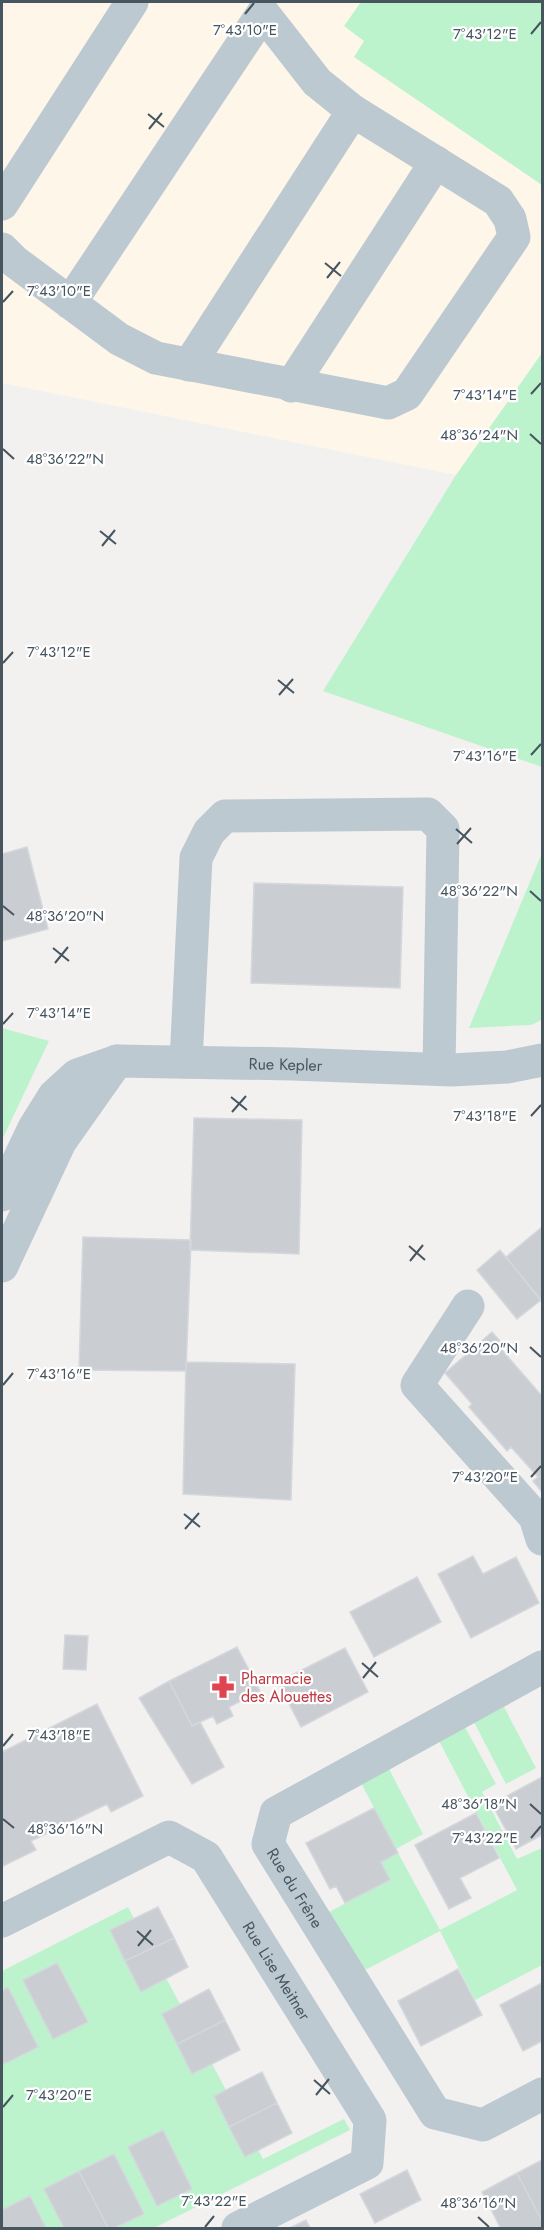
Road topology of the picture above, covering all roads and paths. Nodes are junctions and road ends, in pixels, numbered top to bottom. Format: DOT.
graph roads {
  1 [pos="132,2"];
  2 [pos="264,5"];
  3 [pos="353,111"];
  4 [pos="436,162"];
  5 [pos="2,204"];
  6 [pos="2,249"];
  7 [pos="70,303"];
  8 [pos="189,365"];
  9 [pos="291,386"];
  10 [pos="543,1060"];
  11 [pos="117,1061"];
  12 [pos="186,1062"];
  13 [pos="446,1069"];
  14 [pos="2,1195"];
  15 [pos="2,1266"];
  16 [pos="468,1306"];
  17 [pos="543,1539"];
  18 [pos="543,1667"];
  19 [pos="2,1921"];
  20 [pos="543,2094"];
  21 [pos="238,2229"];
  1 -- 5 [label="street"];
  2 -- 3 [label="street"];
  2 -- 7 [label="street"];
  3 -- 4 [label="street"];
  3 -- 8 [label="street"];
  4 -- 9 [label="street"];
  4 -- 9 [label="street"];
  6 -- 7 [label="street"];
  7 -- 8 [label="street"];
  8 -- 9 [label="street"];
  10 -- 13 [label="street, Rue Kepler"];
  11 -- 12 [label="street, Rue Kepler"];
  11 -- 14 [label="street, Rue Kepler"];
  11 -- 15 [label="street"];
  12 -- 13 [label="street, Rue Kepler"];
  12 -- 13 [label="street"];
  16 -- 17 [label="street"];
  18 -- 20 [label="street, Rue du Frêne"];
  19 -- 21 [label="street, Rue Lise Meitner"];
}
